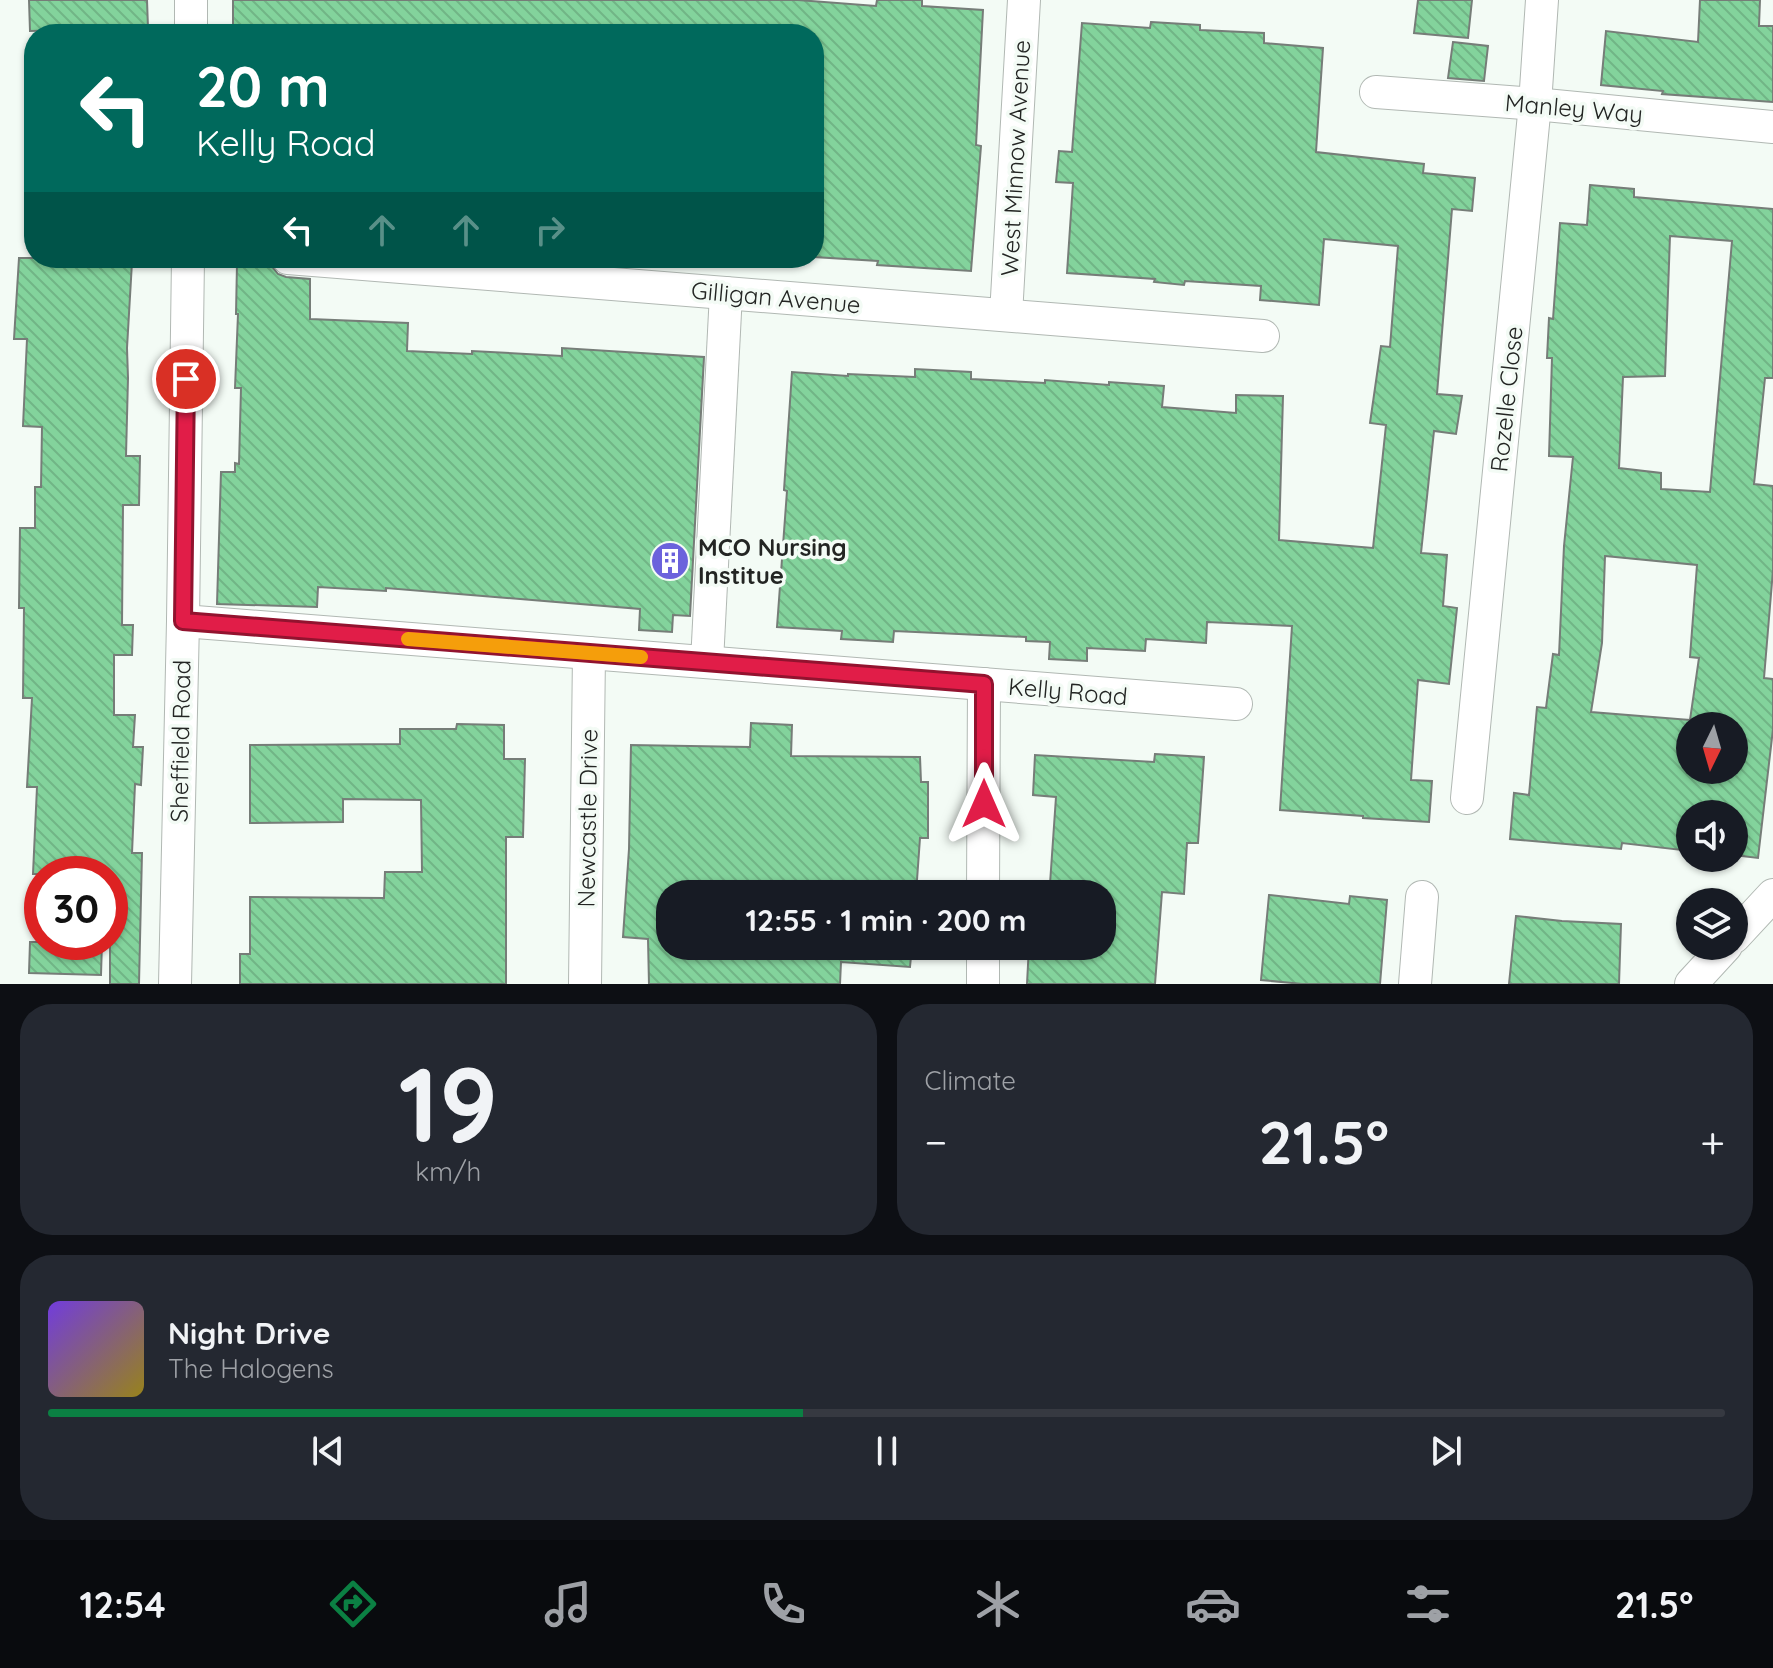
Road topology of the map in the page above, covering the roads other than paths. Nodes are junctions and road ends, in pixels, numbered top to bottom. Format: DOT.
graph roads {
  1 [pos="191,0"];
  2 [pos="1024,0"];
  3 [pos="1542,0"];
  4 [pos="191,24"];
  5 [pos="1376,92"];
  6 [pos="1535,104"];
  7 [pos="1773,127"];
  8 [pos="188,268"];
  9 [pos="413,268"];
  10 [pos="726,293"];
  11 [pos="1006,315"];
  12 [pos="1263,336"];
  13 [pos="183,621"];
  14 [pos="589,653"];
  15 [pos="707,662"];
  16 [pos="984,684"];
  17 [pos="1236,704"];
  18 [pos="1467,798"];
  19 [pos="983,880"];
  20 [pos="1773,895"];
  21 [pos="1422,897"];
  22 [pos="1748,922"];
  23 [pos="983,960"];
  24 [pos="1713,960"];
  25 [pos="175,984"];
  26 [pos="585,984"];
  27 [pos="983,984"];
  28 [pos="1415,984"];
  29 [pos="1691,984"];
  1 -- 4 [label="street"];
  2 -- 11 [label="street, West Minnow Avenue"];
  3 -- 6 [label="street, Rozelle Close"];
  5 -- 6 [label="street, Manley Way"];
  6 -- 7 [label="street, Manley Way"];
  6 -- 18 [label="street, Rozelle Close"];
  8 -- 13 [label="street, Sheffield Road"];
  9 -- 10 [label="street, Gilligan Avenue"];
  10 -- 11 [label="street, Gilligan Avenue"];
  10 -- 15 [label="street"];
  11 -- 12 [label="street, Gilligan Avenue"];
  13 -- 14 [label="street, Kelly Road"];
  13 -- 25 [label="street, Sheffield Road"];
  14 -- 15 [label="street, Kelly Road"];
  14 -- 26 [label="street, Newcastle Drive"];
  15 -- 16 [label="street, Kelly Road"];
  16 -- 17 [label="street, Kelly Road"];
  16 -- 19 [label="street"];
  20 -- 22 [label="street"];
  21 -- 28 [label="street"];
  23 -- 27 [label="street"];
  24 -- 29 [label="street"];
}
